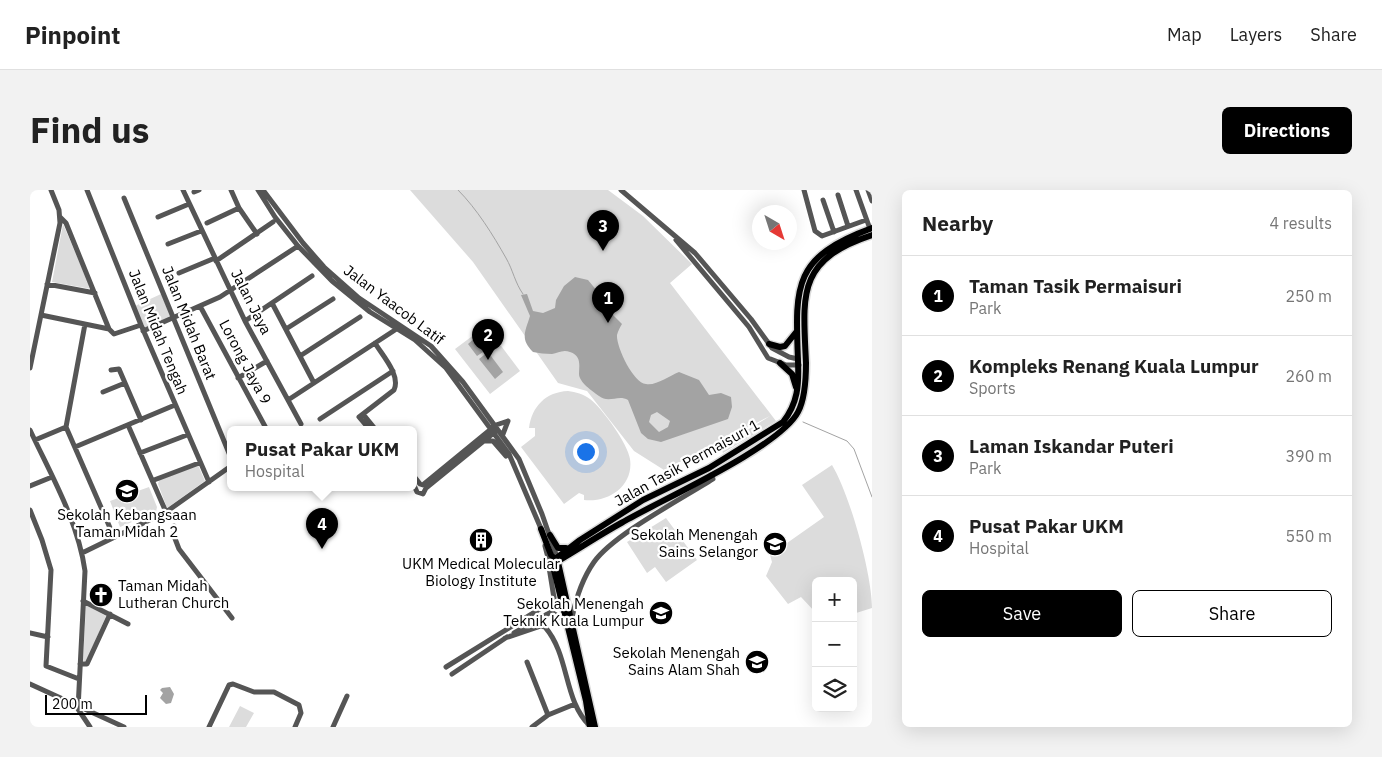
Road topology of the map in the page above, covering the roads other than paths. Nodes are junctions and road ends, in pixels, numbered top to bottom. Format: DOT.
graph roads {
  1 [pos="51,190"];
  2 [pos="87,190"];
  3 [pos="184,190"];
  4 [pos="231,190"];
  5 [pos="258,190"];
  6 [pos="263,190"];
  7 [pos="621,190"];
  8 [pos="804,190"];
  9 [pos="856,190"];
  10 [pos="868,190"];
  11 [pos="838,195"];
  12 [pos="124,198"];
  13 [pos="823,200"];
  14 [pos="872,201"];
  15 [pos="189,204"];
  16 [pos="239,208"];
  17 [pos="60,216"];
  18 [pos="158,217"];
  19 [pos="866,220"];
  20 [pos="274,222"];
  21 [pos="207,223"];
  22 [pos="848,226"];
  23 [pos="201,231"];
  24 [pos="837,231"];
  25 [pos="871,231"];
  26 [pos="257,234"];
  27 [pos="675,237"];
  28 [pos="844,243"];
  29 [pos="168,244"];
  30 [pos="298,246"];
  31 [pos="215,259"];
  32 [pos="179,273"];
  33 [pos="312,276"];
  34 [pos="47,284"];
  35 [pos="230,290"];
  36 [pos="94,293"];
  37 [pos="333,299"];
  38 [pos="272,303"];
  39 [pos="200,306"];
  40 [pos="41,314"];
  41 [pos="360,317"];
  42 [pos="173,318"];
  43 [pos="245,321"];
  44 [pos="85,324"];
  45 [pos="141,324"];
  46 [pos="757,327"];
  47 [pos="398,328"];
  48 [pos="109,329"];
  49 [pos="286,329"];
  50 [pos="144,330"];
  51 [pos="797,331"];
  52 [pos="804,333"];
  53 [pos="374,344"];
  54 [pos="769,344"];
  55 [pos="762,349"];
  56 [pos="300,356"];
  57 [pos="267,361"];
  58 [pos="799,362"];
  59 [pos="780,363"];
  60 [pos="30,368"];
  61 [pos="111,370"];
  62 [pos="393,371"];
  63 [pos="238,378"];
  64 [pos="125,383"];
  65 [pos="314,383"];
  66 [pos="804,388"];
  67 [pos="103,392"];
  68 [pos="288,400"];
  69 [pos="796,401"];
  70 [pos="175,405"];
  71 [pos="480,415"];
  72 [pos="361,416"];
  73 [pos="141,420"];
  74 [pos="320,420"];
  75 [pos="301,424"];
  76 [pos="128,425"];
  77 [pos="265,426"];
  78 [pos="367,426"];
  79 [pos="372,426"];
  80 [pos="66,427"];
  81 [pos="495,429"];
  82 [pos="30,430"];
  83 [pos="187,434"];
  84 [pos="503,434"];
  85 [pos="35,440"];
  86 [pos="482,440"];
  87 [pos="76,446"];
  88 [pos="753,446"];
  89 [pos="227,448"];
  90 [pos="140,453"];
  91 [pos="199,463"];
  92 [pos="227,469"];
  93 [pos="519,474"];
  94 [pos="711,475"];
  95 [pos="52,477"];
  96 [pos="154,480"];
  97 [pos="208,482"];
  98 [pos="420,485"];
  99 [pos="30,486"];
  100 [pos="30,510"];
  101 [pos="166,512"];
  102 [pos="617,516"];
  103 [pos="622,522"];
  104 [pos="174,526"];
  105 [pos="541,528"];
  106 [pos="550,535"];
  107 [pos="114,537"];
  108 [pos="580,540"];
  109 [pos="82,553"];
  110 [pos="547,554"];
  111 [pos="569,555"];
  112 [pos="556,559"];
  113 [pos="560,572"];
  114 [pos="560,596"];
  115 [pos="83,601"];
  116 [pos="110,614"];
  117 [pos="232,618"];
  118 [pos="569,620"];
  119 [pos="128,624"];
  120 [pos="30,633"];
  121 [pos="48,636"];
  122 [pos="505,638"];
  123 [pos="527,662"];
  124 [pos="80,664"];
  125 [pos="446,667"];
  126 [pos="452,674"];
  127 [pos="80,679"];
  128 [pos="30,684"];
  129 [pos="346,696"];
  130 [pos="78,704"];
  131 [pos="574,704"];
  132 [pos="548,715"];
  133 [pos="90,727"];
  134 [pos="124,727"];
  135 [pos="209,727"];
  136 [pos="295,727"];
  137 [pos="333,727"];
  138 [pos="532,727"];
  139 [pos="590,727"];
  140 [pos="596,727"];
  1 -- 17 [label="street"];
  2 -- 45 [label="street, Jalan Midah Tengah"];
  3 -- 15 [label="street, Jalan Jaya"];
  4 -- 16 [label="street"];
  5 -- 30 [label="street, Jalan Yaacob Latif"];
  6 -- 81 [label="street, Jalan Yaacob Latif"];
  7 -- 27 [label="street"];
  8 -- 24 [label="street"];
  9 -- 19 [label="street"];
  10 -- 14 [label="street"];
  11 -- 22 [label="street"];
  12 -- 42 [label="street, Jalan Midah Barat"];
  13 -- 24 [label="street"];
  15 -- 18 [label="street"];
  15 -- 23 [label="street, Jalan Jaya"];
  16 -- 21 [label="street"];
  16 -- 26 [label="street"];
  17 -- 34 [label="street"];
  17 -- 36 [label="street"];
  19 -- 22 [label="street"];
  19 -- 25 [label="street"];
  20 -- 26 [label="street"];
  22 -- 24 [label="street"];
  23 -- 29 [label="street"];
  23 -- 31 [label="street, Jalan Jaya"];
  24 -- 28 [label="street"];
  25 -- 28 [label="main road, Jalan Tasik Permaisuri 1"];
  26 -- 31 [label="street"];
  27 -- 46 [label="street"];
  27 -- 55 [label="street"];
  28 -- 51 [label="main road, Jalan Tasik Permaisuri 1"];
  28 -- 52 [label="main road, Jalan Tasik Permaisuri 1"];
  30 -- 35 [label="street"];
  30 -- 47 [label="street, Jalan Yaacob Latif"];
  31 -- 32 [label="street"];
  31 -- 35 [label="street, Jalan Jaya"];
  33 -- 38 [label="street"];
  34 -- 36 [label="street"];
  34 -- 40 [label="street"];
  35 -- 39 [label="street"];
  35 -- 43 [label="street, Jalan Jaya"];
  36 -- 48 [label="street"];
  37 -- 49 [label="street"];
  38 -- 43 [label="street"];
  38 -- 49 [label="street"];
  39 -- 42 [label="street"];
  39 -- 63 [label="street, Lorong Jaya 9"];
  40 -- 44 [label="street"];
  40 -- 60 [label="street"];
  41 -- 56 [label="street"];
  42 -- 50 [label="street"];
  42 -- 89 [label="street, Jalan Midah Barat"];
  43 -- 57 [label="street, Jalan Jaya"];
  44 -- 48 [label="street"];
  44 -- 80 [label="street"];
  45 -- 48 [label="street"];
  45 -- 50 [label="street, Jalan Midah Tengah"];
  46 -- 54 [label="street"];
  46 -- 55 [label="street"];
  47 -- 53 [label="street"];
  47 -- 71 [label="street, Jalan Yaacob Latif"];
  49 -- 56 [label="street"];
  50 -- 70 [label="street, Jalan Midah Tengah"];
  51 -- 54 [label="main road"];
  51 -- 58 [label="main road, Jalan Tasik Permaisuri 1"];
  52 -- 58 [label="main road"];
  52 -- 66 [label="main road, Jalan Tasik Permaisuri 1"];
  53 -- 62 [label="street"];
  53 -- 65 [label="street"];
  54 -- 58 [label="street"];
  55 -- 59 [label="street"];
  56 -- 65 [label="street"];
  57 -- 63 [label="street"];
  57 -- 68 [label="street, Jalan Jaya"];
  58 -- 59 [label="street"];
  58 -- 66 [label="main road"];
  58 -- 69 [label="main road, Jalan Tasik Permaisuri 1"];
  59 -- 69 [label="main road"];
  61 -- 64 [label="street"];
  62 -- 72 [label="street"];
  62 -- 74 [label="street"];
  63 -- 77 [label="street, Lorong Jaya 9"];
  64 -- 67 [label="street"];
  64 -- 73 [label="street"];
  65 -- 68 [label="street"];
  66 -- 88 [label="main road, Jalan Tasik Permaisuri 1"];
  68 -- 75 [label="street, Jalan Jaya"];
  69 -- 88 [label="main road, Jalan Tasik Permaisuri 1"];
  70 -- 73 [label="street"];
  70 -- 83 [label="street, Jalan Midah Tengah"];
  71 -- 81 [label="street, Jalan Yaacob Latif"];
  71 -- 86 [label="street"];
  72 -- 78 [label="street"];
  72 -- 79 [label="street"];
  73 -- 76 [label="street"];
  76 -- 87 [label="street"];
  76 -- 90 [label="street"];
  80 -- 85 [label="street"];
  80 -- 87 [label="street"];
  81 -- 84 [label="street, Jalan Yaacob Latif"];
  81 -- 84 [label="street"];
  81 -- 86 [label="street"];
  81 -- 93 [label="street, Jalan Yaacob Latif"];
  82 -- 85 [label="street"];
  83 -- 90 [label="street"];
  83 -- 91 [label="street, Jalan Midah Tengah"];
  84 -- 106 [label="street, Jalan Yaacob Latif"];
  85 -- 95 [label="street"];
  86 -- 93 [label="street"];
  86 -- 98 [label="street"];
  87 -- 107 [label="street"];
  88 -- 94 [label="main road, Jalan Tasik Permaisuri 1"];
  88 -- 102 [label="main road, Jalan Tasik Permaisuri 1"];
  90 -- 96 [label="street"];
  91 -- 96 [label="street"];
  91 -- 97 [label="street, Jalan Midah Tengah"];
  92 -- 97 [label="street"];
  93 -- 105 [label="street, Jalan Yaacob Latif"];
  94 -- 103 [label="main road, Jalan Tasik Permaisuri 1"];
  94 -- 118 [label="street"];
  95 -- 99 [label="street"];
  95 -- 109 [label="street"];
  96 -- 101 [label="street"];
  97 -- 101 [label="street"];
  100 -- 121 [label="street"];
  101 -- 107 [label="street"];
  102 -- 103 [label="main road"];
  102 -- 108 [label="main road, Jalan Tasik Permaisuri 1"];
  103 -- 111 [label="main road, Jalan Tasik Permaisuri 1"];
  104 -- 117 [label="street"];
  105 -- 110 [label="street, Jalan Yaacob Latif"];
  105 -- 112 [label="main road"];
  106 -- 108 [label="main road"];
  106 -- 112 [label="street, Jalan Yaacob Latif"];
  107 -- 109 [label="street"];
  108 -- 112 [label="main road, Jalan Tasik Permaisuri 1"];
  109 -- 115 [label="street"];
  110 -- 114 [label="street, Jalan Yaacob Latif"];
  110 -- 125 [label="street"];
  111 -- 112 [label="main road, Jalan Tasik Permaisuri 1"];
  111 -- 113 [label="main road"];
  112 -- 113 [label="main road, Jalan Yaacob Latif"];
  112 -- 114 [label="main road"];
  113 -- 118 [label="main road, Jalan Yaacob Latif"];
  114 -- 118 [label="main road, Jalan Yaacob Latif"];
  115 -- 116 [label="street"];
  115 -- 124 [label="street"];
  116 -- 119 [label="street"];
  116 -- 124 [label="street"];
  118 -- 122 [label="street"];
  118 -- 139 [label="main road, Jalan Yaacob Latif"];
  118 -- 140 [label="main road, Jalan Yaacob Latif"];
  120 -- 121 [label="street"];
  121 -- 127 [label="street"];
  122 -- 126 [label="street"];
  122 -- 131 [label="street"];
  123 -- 132 [label="street"];
  124 -- 127 [label="street"];
  127 -- 130 [label="street"];
  128 -- 130 [label="street"];
  129 -- 137 [label="street"];
  130 -- 133 [label="street"];
  130 -- 134 [label="street"];
  131 -- 132 [label="street"];
  131 -- 139 [label="street"];
  132 -- 138 [label="street"];
  135 -- 136 [label="street"];
}
